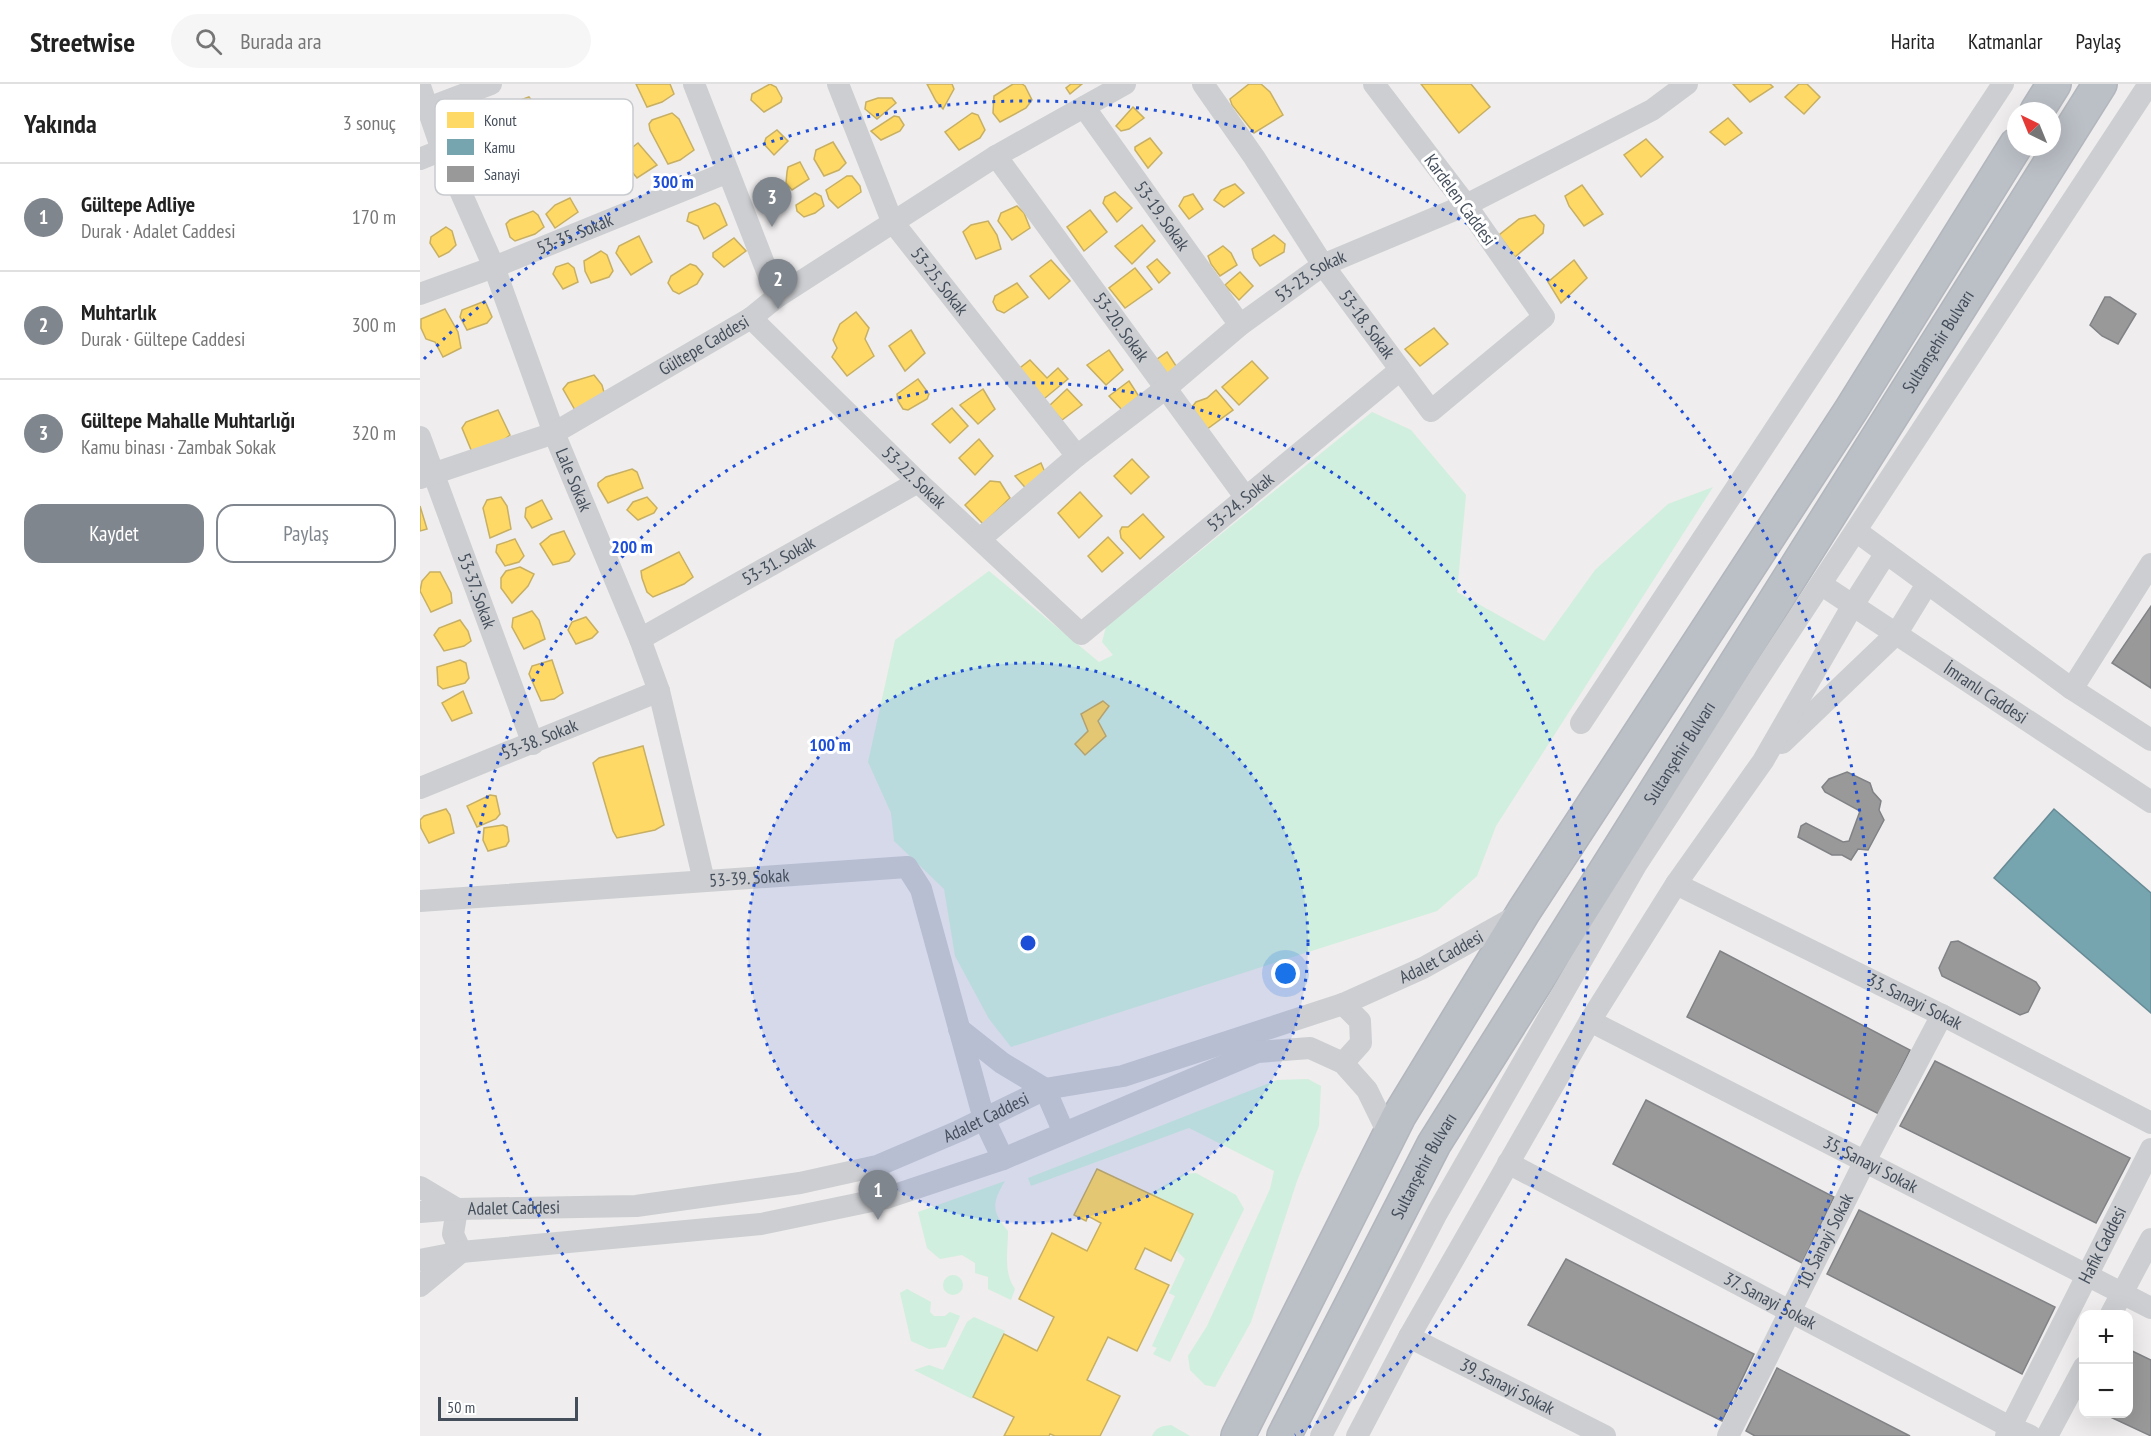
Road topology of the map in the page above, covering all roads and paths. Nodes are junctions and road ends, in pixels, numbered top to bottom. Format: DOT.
graph roads {
  1 [pos="491,84"];
  2 [pos="693,84"];
  3 [pos="838,84"];
  4 [pos="1125,84"];
  5 [pos="1203,84"];
  6 [pos="1374,84"];
  7 [pos="1687,84"];
  8 [pos="2003,84"];
  9 [pos="2054,84"];
  10 [pos="2100,84"];
  11 [pos="2149,84"];
  12 [pos="420,86"];
  13 [pos="452,99"];
  14 [pos="2043,102"];
  15 [pos="435,105"];
  16 [pos="1084,107"];
  17 [pos="428,108"];
  18 [pos="435,129"];
  19 [pos="435,153"];
  20 [pos="996,156"];
  21 [pos="2009,156"];
  22 [pos="420,159"];
  23 [pos="728,172"];
  24 [pos="462,195"];
  25 [pos="1466,205"];
  26 [pos="892,221"];
  27 [pos="1323,265"];
  28 [pos="494,267"];
  29 [pos="420,294"];
  30 [pos="777,297"];
  31 [pos="1544,317"];
  32 [pos="751,318"];
  33 [pos="1240,325"];
  34 [pos="1400,370"];
  35 [pos="1166,388"];
  36 [pos="554,433"];
  37 [pos="420,437"];
  38 [pos="1077,456"];
  39 [pos="426,476"];
  40 [pos="918,482"];
  41 [pos="1246,498"];
  42 [pos="1856,531"];
  43 [pos="980,539"];
  44 [pos="1886,553"];
  45 [pos="2151,564"];
  46 [pos="1928,584"];
  47 [pos="1822,585"];
  48 [pos="1853,605"];
  49 [pos="1897,633"];
  50 [pos="1081,634"];
  51 [pos="640,639"];
  52 [pos="2072,689"];
  53 [pos="659,691"];
  54 [pos="1581,723"];
  55 [pos="2151,740"];
  56 [pos="533,744"];
  57 [pos="1763,761"];
  58 [pos="420,788"];
  59 [pos="2151,802"];
  60 [pos="704,881"];
  61 [pos="1676,884"];
  62 [pos="420,901"];
  63 [pos="1524,911"];
  64 [pos="1343,1004"];
  65 [pos="1942,1015"];
  66 [pos="1590,1021"];
  67 [pos="959,1029"];
  68 [pos="1343,1063"];
  69 [pos="1045,1089"];
  70 [pos="984,1119"];
  71 [pos="2151,1123"];
  72 [pos="1064,1133"];
  73 [pos="1389,1135"];
  74 [pos="2151,1149"];
  75 [pos="1003,1159"];
  76 [pos="1865,1161"];
  77 [pos="1508,1163"];
  78 [pos="420,1187"];
  79 [pos="457,1209"];
  80 [pos="420,1212"];
  81 [pos="2151,1239"];
  82 [pos="461,1252"];
  83 [pos="420,1260"];
  84 [pos="2087,1274"];
  85 [pos="420,1286"];
  86 [pos="2122,1293"];
  87 [pos="2151,1308"];
  88 [pos="2113,1310"];
  89 [pos="1791,1312"];
  90 [pos="1409,1337"];
  91 [pos="2079,1375"];
  92 [pos="2008,1432"];
  93 [pos="1238,1436"];
  94 [pos="1284,1436"];
  95 [pos="1321,1436"];
  96 [pos="1357,1436"];
  97 [pos="1605,1436"];
  98 [pos="1728,1436"];
  99 [pos="2031,1436"];
  100 [pos="2047,1436"];
  1 -- 13 [label="street"];
  2 -- 23 [label="street"];
  3 -- 26 [label="street, 53-25. Sokak"];
  4 -- 16 [label="street, Gültepe Caddesi"];
  5 -- 27 [label="street, 53-18. Sokak"];
  6 -- 25 [label="street, Kardelen Caddesi"];
  7 -- 25 [label="street, 53-23. Sokak"];
  8 -- 54 [label="street"];
  9 -- 14 [label="highway"];
  10 -- 94 [label="highway, Sultanşehir Bulvarı"];
  11 -- 42 [label="street"];
  12 -- 17 [label="street, Lale Sokak"];
  15 -- 17 [label="street"];
  16 -- 20 [label="street, Gültepe Caddesi"];
  16 -- 33 [label="street, 53-19. Sokak"];
  17 -- 18 [label="street, Lale Sokak"];
  19 -- 22 [label="street"];
  20 -- 26 [label="street, Gültepe Caddesi"];
  20 -- 35 [label="street, 53-20. Sokak"];
  21 -- 63 [label="highway"];
  23 -- 28 [label="street, 53-35. Sokak"];
  23 -- 30 [label="street"];
  24 -- 28 [label="street, Lale Sokak"];
  25 -- 27 [label="street, 53-23. Sokak"];
  25 -- 31 [label="street, Kardelen Caddesi"];
  26 -- 30 [label="street, Gültepe Caddesi"];
  26 -- 38 [label="street, 53-25. Sokak"];
  27 -- 33 [label="street, 53-23. Sokak"];
  27 -- 34 [label="street, 53-18. Sokak"];
  28 -- 29 [label="street, 53-35. Sokak"];
  28 -- 36 [label="street, Lale Sokak"];
  30 -- 32 [label="street, Gültepe Caddesi"];
  31 -- 34 [label="street, 53-18. Sokak"];
  32 -- 36 [label="street, Gültepe Caddesi"];
  32 -- 40 [label="street, 53-22. Sokak"];
  33 -- 35 [label="street, 53-23. Sokak"];
  34 -- 41 [label="street, 53-24. Sokak"];
  35 -- 38 [label="street, 53-23. Sokak"];
  35 -- 41 [label="street, 53-20. Sokak"];
  36 -- 39 [label="street, Gültepe Caddesi"];
  36 -- 51 [label="street, Lale Sokak"];
  37 -- 39 [label="street, 53-37. Sokak"];
  38 -- 43 [label="street, 53-23. Sokak"];
  39 -- 56 [label="street, 53-37. Sokak"];
  40 -- 43 [label="street, 53-22. Sokak"];
  40 -- 51 [label="street, 53-31. Sokak"];
  41 -- 50 [label="street, 53-24. Sokak"];
  42 -- 44 [label="street"];
  42 -- 47 [label="street"];
  43 -- 50 [label="street, 53-22. Sokak"];
  44 -- 46 [label="street"];
  44 -- 48 [label="street"];
  45 -- 52 [label="street"];
  46 -- 49 [label="street"];
  46 -- 52 [label="street"];
  47 -- 48 [label="street, İmranlı Caddesi"];
  47 -- 95 [label="street"];
  48 -- 49 [label="street, İmranlı Caddesi"];
  48 -- 57 [label="street"];
  49 -- 57 [label="street"];
  49 -- 59 [label="street, İmranlı Caddesi"];
  51 -- 53 [label="street, Lale Sokak"];
  52 -- 55 [label="street"];
  53 -- 56 [label="street, 53-38. Sokak"];
  53 -- 60 [label="street, Lale Sokak"];
  56 -- 58 [label="street, 53-38. Sokak"];
  57 -- 61 [label="street"];
  60 -- 62 [label="street, 53-39. Sokak"];
  60 -- 67 [label="street, 53-39. Sokak"];
  61 -- 65 [label="street, 33. Sanayi Sokak"];
  61 -- 66 [label="street"];
  63 -- 64 [label="street, Adalet Caddesi"];
  63 -- 73 [label="highway"];
  64 -- 68 [label="street"];
  64 -- 69 [label="street, Adalet Caddesi"];
  65 -- 71 [label="street, 33. Sanayi Sokak"];
  65 -- 76 [label="street, 10. Sanayi Sokak"];
  66 -- 76 [label="street, 35. Sanayi Sokak"];
  66 -- 77 [label="street"];
  67 -- 69 [label="street"];
  67 -- 70 [label="street, 53-39. Sokak"];
  68 -- 72 [label="street, Adalet Caddesi"];
  68 -- 73 [label="street, Adalet Caddesi"];
  69 -- 70 [label="street, Adalet Caddesi"];
  69 -- 72 [label="street"];
  70 -- 75 [label="street, 53-39. Sokak"];
  70 -- 79 [label="street, Adalet Caddesi"];
  72 -- 75 [label="street, Adalet Caddesi"];
  73 -- 93 [label="highway"];
  74 -- 84 [label="street, Hafik Caddesi"];
  75 -- 82 [label="street, Adalet Caddesi"];
  76 -- 84 [label="street, 35. Sanayi Sokak"];
  76 -- 89 [label="street, 10. Sanayi Sokak"];
  77 -- 89 [label="street, 37. Sanayi Sokak"];
  77 -- 90 [label="street"];
  78 -- 79 [label="street"];
  79 -- 80 [label="street, Adalet Caddesi"];
  79 -- 82 [label="street"];
  81 -- 86 [label="street"];
  82 -- 83 [label="street, Adalet Caddesi"];
  82 -- 85 [label="street"];
  84 -- 86 [label="street, 35. Sanayi Sokak"];
  84 -- 92 [label="street, Hafik Caddesi"];
  86 -- 87 [label="street, 35. Sanayi Sokak"];
  86 -- 88 [label="street"];
  89 -- 92 [label="street, 37. Sanayi Sokak"];
  89 -- 98 [label="street, 10. Sanayi Sokak"];
  90 -- 96 [label="street"];
  90 -- 97 [label="street, 39. Sanayi Sokak"];
  91 -- 100 [label="street"];
  92 -- 99 [label="street, 37. Sanayi Sokak"];
}
